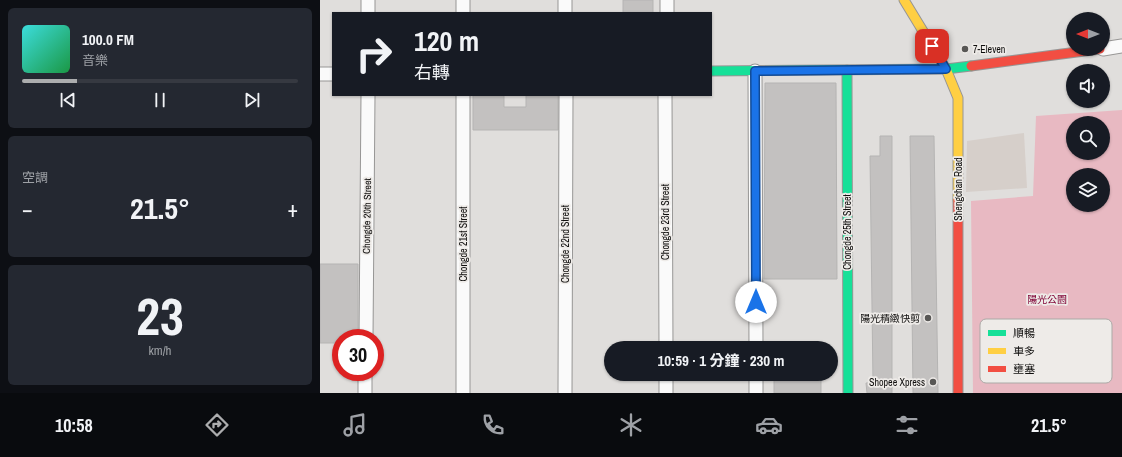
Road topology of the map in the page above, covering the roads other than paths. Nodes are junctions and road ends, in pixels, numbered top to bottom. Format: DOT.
graph roads {
  1 [pos="368,0"];
  2 [pos="463,0"];
  3 [pos="565,0"];
  4 [pos="667,0"];
  5 [pos="904,0"];
  6 [pos="368,12"];
  7 [pos="463,12"];
  8 [pos="565,12"];
  9 [pos="667,12"];
  10 [pos="1122,46"];
  11 [pos="1110,48"];
  12 [pos="1066,53"];
  13 [pos="946,69"];
  14 [pos="847,70"];
  15 [pos="712,71"];
  16 [pos="755,71"];
  17 [pos="320,74"];
  18 [pos="332,74"];
  19 [pos="368,96"];
  20 [pos="463,96"];
  21 [pos="566,96"];
  22 [pos="665,96"];
  23 [pos="366,329"];
  24 [pos="666,341"];
  25 [pos="756,341"];
  26 [pos="365,381"];
  27 [pos="666,381"];
  28 [pos="756,381"];
  29 [pos="365,393"];
  30 [pos="463,393"];
  31 [pos="565,393"];
  32 [pos="666,393"];
  33 [pos="756,393"];
  34 [pos="848,393"];
  35 [pos="958,393"];
  1 -- 6 [label="street"];
  2 -- 7 [label="street"];
  3 -- 8 [label="street"];
  4 -- 9 [label="street"];
  5 -- 13 [label="street, Shengchan Road"];
  10 -- 11 [label="street"];
  12 -- 13 [label="street"];
  13 -- 14 [label="street"];
  13 -- 35 [label="street, Shengchan Road"];
  14 -- 16 [label="street"];
  14 -- 34 [label="street, Chongde 25th Street"];
  15 -- 16 [label="street"];
  16 -- 25 [label="street"];
  17 -- 18 [label="street"];
  19 -- 23 [label="street, Chongde 20th Street"];
  20 -- 30 [label="street, Chongde 21st Street"];
  21 -- 31 [label="street, Chongde 22nd Street"];
  22 -- 24 [label="street, Chongde 23rd Street"];
  26 -- 29 [label="street"];
  27 -- 32 [label="street"];
  28 -- 33 [label="street"];
}
